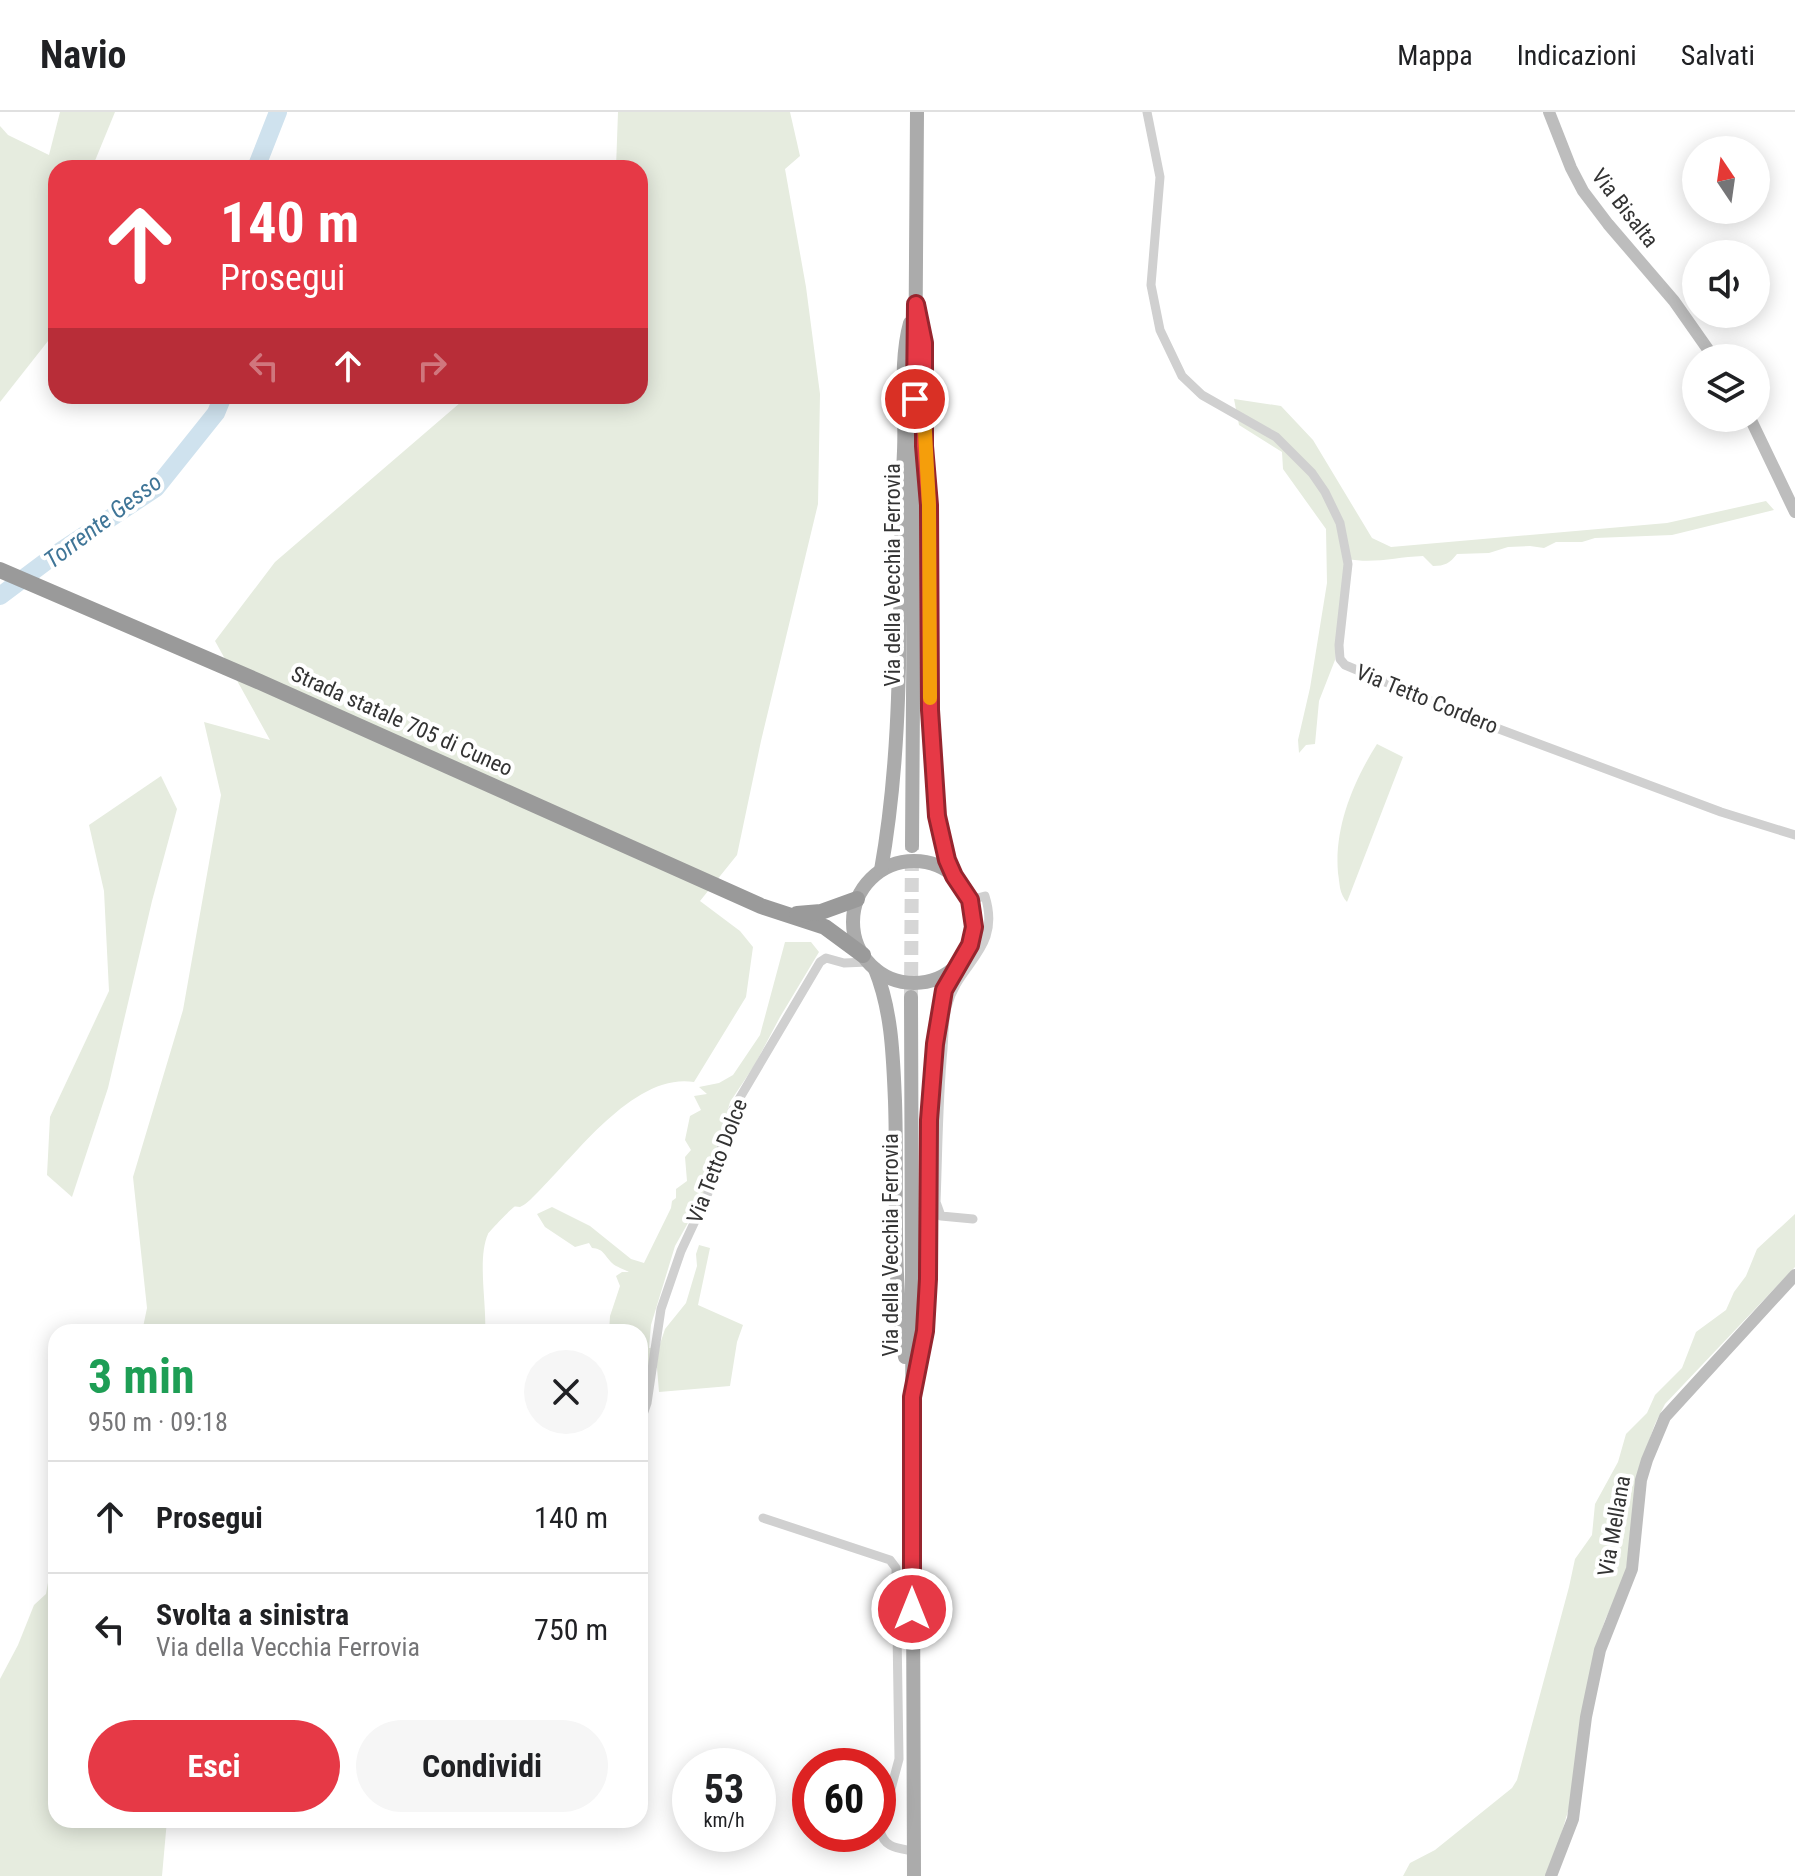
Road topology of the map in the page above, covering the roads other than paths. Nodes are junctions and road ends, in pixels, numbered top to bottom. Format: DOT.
graph roads {
  1 [pos="917,112"];
  2 [pos="1147,112"];
  3 [pos="1549,112"];
  4 [pos="916,304"];
  5 [pos="1704,344"];
  6 [pos="1757,432"];
  7 [pos="1795,512"];
  8 [pos="0,570"];
  9 [pos="1795,835"];
  10 [pos="912,846"];
  11 [pos="881,870"];
  12 [pos="954,876"];
  13 [pos="857,899"];
  14 [pos="970,900"];
  15 [pos="784,915"];
  16 [pos="960,961"];
  17 [pos="869,962"];
  18 [pos="911,997"];
  19 [pos="973,1219"];
  20 [pos="1795,1275"];
  21 [pos="648,1396"];
  22 [pos="912,1397"];
  23 [pos="763,1518"];
  24 [pos="913,1851"];
  25 [pos="914,1876"];
  26 [pos="1551,1876"];
  1 -- 4 [label="main road, Via della Vecchia Ferrovia"];
  2 -- 9 [label="street, Via Tetto Cordero"];
  3 -- 5 [label="street, Via Bisalta"];
  4 -- 10 [label="main road, Via della Vecchia Ferrovia"];
  4 -- 11 [label="main road"];
  4 -- 12 [label="main road"];
  6 -- 7 [label="street"];
  8 -- 15 [label="highway, Strada statale 705 di Cuneo"];
  11 -- 12 [label="main road"];
  11 -- 13 [label="main road"];
  12 -- 14 [label="main road"];
  13 -- 15 [label="highway"];
  13 -- 17 [label="main road"];
  14 -- 16 [label="main road"];
  14 -- 19 [label="street"];
  15 -- 17 [label="highway, Strada statale 705 di Cuneo"];
  16 -- 17 [label="main road"];
  16 -- 22 [label="main road"];
  17 -- 21 [label="street, Via Tetto Dolce"];
  17 -- 22 [label="main road"];
  18 -- 22 [label="main road, Via della Vecchia Ferrovia"];
  20 -- 26 [label="street, Via Mellana"];
  22 -- 24 [label="main road, Via della Vecchia Ferrovia"];
  23 -- 24 [label="street"];
  24 -- 25 [label="main road, Via della Vecchia Ferrovia"];
}
